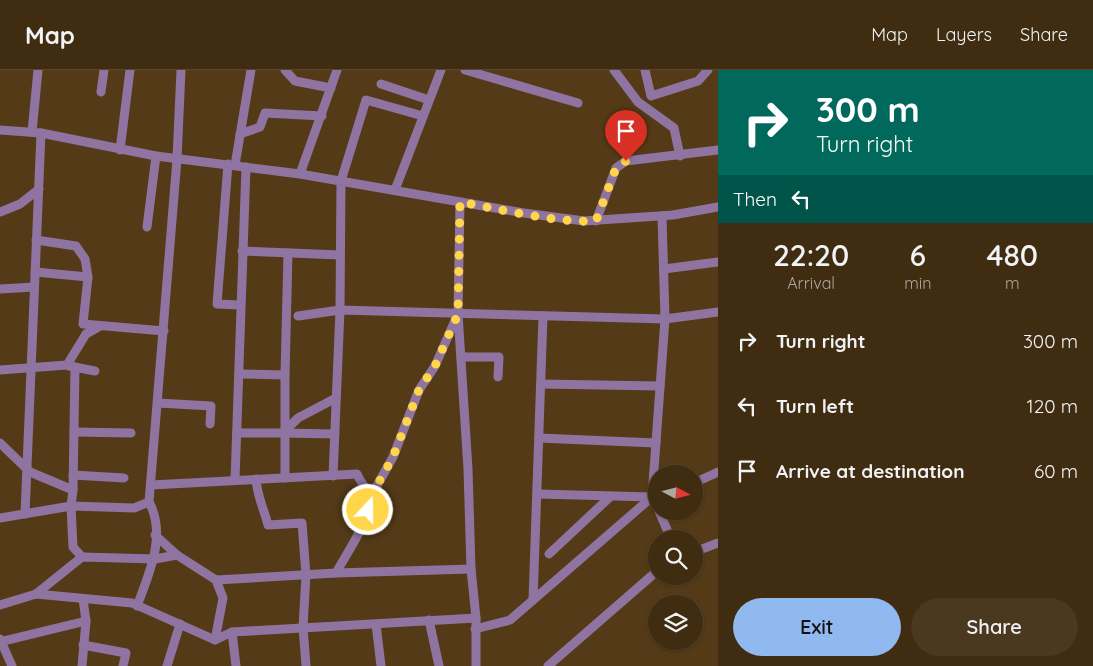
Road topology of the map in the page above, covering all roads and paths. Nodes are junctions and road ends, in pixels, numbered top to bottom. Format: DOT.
graph roads {
  1 [pos="38,70"];
  2 [pos="104,70"];
  3 [pos="130,70"];
  4 [pos="181,70"];
  5 [pos="251,70"];
  6 [pos="285,70"];
  7 [pos="337,70"];
  8 [pos="440,70"];
  9 [pos="465,70"];
  10 [pos="614,70"];
  11 [pos="645,70"];
  12 [pos="708,70"];
  13 [pos="381,84"];
  14 [pos="331,88"];
  15 [pos="101,92"];
  16 [pos="429,100"];
  17 [pos="578,103"];
  18 [pos="322,116"];
  19 [pos="423,116"];
  20 [pos="0,130"];
  21 [pos="36,132"];
  22 [pos="240,134"];
  23 [pos="120,150"];
  24 [pos="718,150"];
  25 [pos="156,156"];
  26 [pos="680,156"];
  27 [pos="177,159"];
  28 [pos="231,164"];
  29 [pos="246,166"];
  30 [pos="300,174"];
  31 [pos="341,181"];
  32 [pos="39,189"];
  33 [pos="395,190"];
  34 [pos="460,202"];
  35 [pos="718,207"];
  36 [pos="0,212"];
  37 [pos="662,216"];
  38 [pos="596,221"];
  39 [pos="147,227"];
  40 [pos="36,240"];
  41 [pos="242,251"];
  42 [pos="288,253"];
  43 [pos="340,255"];
  44 [pos="718,262"];
  45 [pos="664,269"];
  46 [pos="35,272"];
  47 [pos="88,277"];
  48 [pos="34,287"];
  49 [pos="0,289"];
  50 [pos="240,305"];
  51 [pos="340,310"];
  52 [pos="718,312"];
  53 [pos="458,314"];
  54 [pos="298,316"];
  55 [pos="543,316"];
  56 [pos="665,319"];
  57 [pos="100,326"];
  58 [pos="164,331"];
  59 [pos="461,357"];
  60 [pos="71,366"];
  61 [pos="31,367"];
  62 [pos="0,370"];
  63 [pos="95,371"];
  64 [pos="239,374"];
  65 [pos="285,375"];
  66 [pos="498,377"];
  67 [pos="541,384"];
  68 [pos="660,386"];
  69 [pos="336,398"];
  70 [pos="158,404"];
  71 [pos="210,424"];
  72 [pos="74,432"];
  73 [pos="131,433"];
  74 [pos="237,433"];
  75 [pos="283,434"];
  76 [pos="334,434"];
  77 [pos="539,438"];
  78 [pos="0,443"];
  79 [pos="656,443"];
  80 [pos="656,465"];
  81 [pos="26,469"];
  82 [pos="718,472"];
  83 [pos="73,476"];
  84 [pos="333,476"];
  85 [pos="124,478"];
  86 [pos="285,478"];
  87 [pos="256,479"];
  88 [pos="703,479"];
  89 [pos="235,480"];
  90 [pos="151,485"];
  91 [pos="73,490"];
  92 [pos="538,494"];
  93 [pos="611,496"];
  94 [pos="370,498"];
  95 [pos="648,499"];
  96 [pos="149,502"];
  97 [pos="71,506"];
  98 [pos="648,506"];
  99 [pos="25,514"];
  100 [pos="0,518"];
  101 [pos="155,535"];
  102 [pos="718,542"];
  103 [pos="703,548"];
  104 [pos="549,554"];
  105 [pos="177,555"];
  106 [pos="82,557"];
  107 [pos="155,559"];
  108 [pos="471,569"];
  109 [pos="336,573"];
  110 [pos="306,575"];
  111 [pos="648,579"];
  112 [pos="216,580"];
  113 [pos="36,594"];
  114 [pos="84,599"];
  115 [pos="533,600"];
  116 [pos="0,605"];
  117 [pos="137,606"];
  118 [pos="476,618"];
  119 [pos="429,620"];
  120 [pos="86,621"];
  121 [pos="180,624"];
  122 [pos="376,624"];
  123 [pos="303,627"];
  124 [pos="475,629"];
  125 [pos="232,632"];
  126 [pos="215,640"];
  127 [pos="1,641"];
  128 [pos="83,645"];
  129 [pos="12,666"];
  130 [pos="82,666"];
  131 [pos="123,666"];
  132 [pos="168,666"];
  133 [pos="236,666"];
  134 [pos="306,666"];
  135 [pos="381,666"];
  136 [pos="439,666"];
  137 [pos="476,666"];
  138 [pos="548,666"];
  1 -- 21 [label="street"];
  2 -- 15 [label="street"];
  3 -- 23 [label="street"];
  4 -- 27 [label="street"];
  5 -- 22 [label="street"];
  6 -- 14 [label="street"];
  7 -- 14 [label="street"];
  8 -- 16 [label="street"];
  9 -- 17 [label="street"];
  10 -- 26 [label="street"];
  11 -- 12 [label="street"];
  13 -- 16 [label="street"];
  14 -- 18 [label="street"];
  16 -- 19 [label="street"];
  18 -- 22 [label="street"];
  18 -- 30 [label="street"];
  19 -- 31 [label="street"];
  19 -- 33 [label="street"];
  20 -- 21 [label="street"];
  21 -- 23 [label="street"];
  21 -- 32 [label="street"];
  22 -- 28 [label="street"];
  23 -- 25 [label="street"];
  24 -- 26 [label="street"];
  25 -- 27 [label="street"];
  25 -- 39 [label="street"];
  26 -- 38 [label="street"];
  27 -- 28 [label="street"];
  27 -- 58 [label="street"];
  28 -- 29 [label="street"];
  28 -- 50 [label="street"];
  29 -- 30 [label="street"];
  29 -- 41 [label="street"];
  30 -- 31 [label="street"];
  31 -- 33 [label="street"];
  31 -- 43 [label="street"];
  32 -- 36 [label="street"];
  32 -- 40 [label="street"];
  33 -- 34 [label="street"];
  34 -- 38 [label="street"];
  34 -- 53 [label="street"];
  35 -- 37 [label="street"];
  37 -- 38 [label="street"];
  37 -- 45 [label="street"];
  40 -- 46 [label="street"];
  40 -- 47 [label="street"];
  41 -- 42 [label="street"];
  41 -- 50 [label="street"];
  42 -- 43 [label="street"];
  42 -- 65 [label="street"];
  43 -- 51 [label="street"];
  44 -- 45 [label="street"];
  45 -- 56 [label="street"];
  46 -- 47 [label="street"];
  46 -- 48 [label="street"];
  47 -- 57 [label="street"];
  48 -- 49 [label="street"];
  48 -- 61 [label="street"];
  50 -- 64 [label="street"];
  51 -- 53 [label="street"];
  51 -- 54 [label="street"];
  51 -- 69 [label="street"];
  52 -- 56 [label="street"];
  53 -- 55 [label="street"];
  53 -- 59 [label="street"];
  53 -- 94 [label="street"];
  55 -- 56 [label="street"];
  55 -- 67 [label="street"];
  56 -- 68 [label="street"];
  57 -- 58 [label="street"];
  57 -- 60 [label="street"];
  58 -- 70 [label="street"];
  59 -- 66 [label="street"];
  59 -- 108 [label="street"];
  60 -- 61 [label="street"];
  60 -- 63 [label="street"];
  60 -- 72 [label="street"];
  61 -- 62 [label="street"];
  61 -- 81 [label="street"];
  64 -- 65 [label="street"];
  64 -- 74 [label="street"];
  65 -- 75 [label="street"];
  67 -- 68 [label="street"];
  67 -- 77 [label="street"];
  68 -- 79 [label="street"];
  69 -- 75 [label="street"];
  69 -- 76 [label="street"];
  70 -- 71 [label="street"];
  70 -- 90 [label="street"];
  72 -- 73 [label="street"];
  72 -- 83 [label="street"];
  74 -- 75 [label="street"];
  74 -- 89 [label="street"];
  75 -- 76 [label="street"];
  75 -- 86 [label="street"];
  76 -- 84 [label="street"];
  77 -- 79 [label="street"];
  77 -- 92 [label="street"];
  78 -- 81 [label="street"];
  79 -- 80 [label="street"];
  81 -- 91 [label="street"];
  81 -- 99 [label="street"];
  82 -- 88 [label="street"];
  83 -- 85 [label="street"];
  83 -- 91 [label="street"];
  84 -- 86 [label="street"];
  84 -- 94 [label="street"];
  86 -- 87 [label="street"];
  87 -- 89 [label="street"];
  87 -- 110 [label="street"];
  89 -- 90 [label="street"];
  90 -- 96 [label="street"];
  91 -- 97 [label="street"];
  92 -- 93 [label="street"];
  92 -- 115 [label="street"];
  93 -- 95 [label="street"];
  93 -- 104 [label="street"];
  94 -- 109 [label="street"];
  96 -- 97 [label="street"];
  96 -- 101 [label="street"];
  97 -- 99 [label="street"];
  97 -- 106 [label="street"];
  98 -- 115 [label="street"];
  99 -- 100 [label="street"];
  101 -- 105 [label="street"];
  101 -- 107 [label="street"];
  102 -- 103 [label="street"];
  105 -- 107 [label="street"];
  105 -- 112 [label="street"];
  106 -- 107 [label="street"];
  106 -- 113 [label="street"];
  107 -- 117 [label="street"];
  108 -- 109 [label="street"];
  108 -- 118 [label="street"];
  109 -- 110 [label="street"];
  110 -- 112 [label="street"];
  110 -- 123 [label="street"];
  111 -- 138 [label="street"];
  112 -- 126 [label="street"];
  113 -- 114 [label="street"];
  113 -- 116 [label="street"];
  114 -- 117 [label="street"];
  114 -- 120 [label="street"];
  115 -- 124 [label="street"];
  117 -- 121 [label="street"];
  118 -- 119 [label="street"];
  118 -- 124 [label="street"];
  119 -- 122 [label="street"];
  119 -- 136 [label="street"];
  120 -- 127 [label="street"];
  120 -- 128 [label="street"];
  121 -- 126 [label="street"];
  121 -- 132 [label="street"];
  122 -- 123 [label="street"];
  122 -- 135 [label="street"];
  123 -- 125 [label="street"];
  123 -- 134 [label="street"];
  124 -- 137 [label="street"];
  125 -- 126 [label="street"];
  125 -- 133 [label="street"];
  127 -- 129 [label="street"];
  128 -- 130 [label="street"];
  128 -- 131 [label="street"];
}
